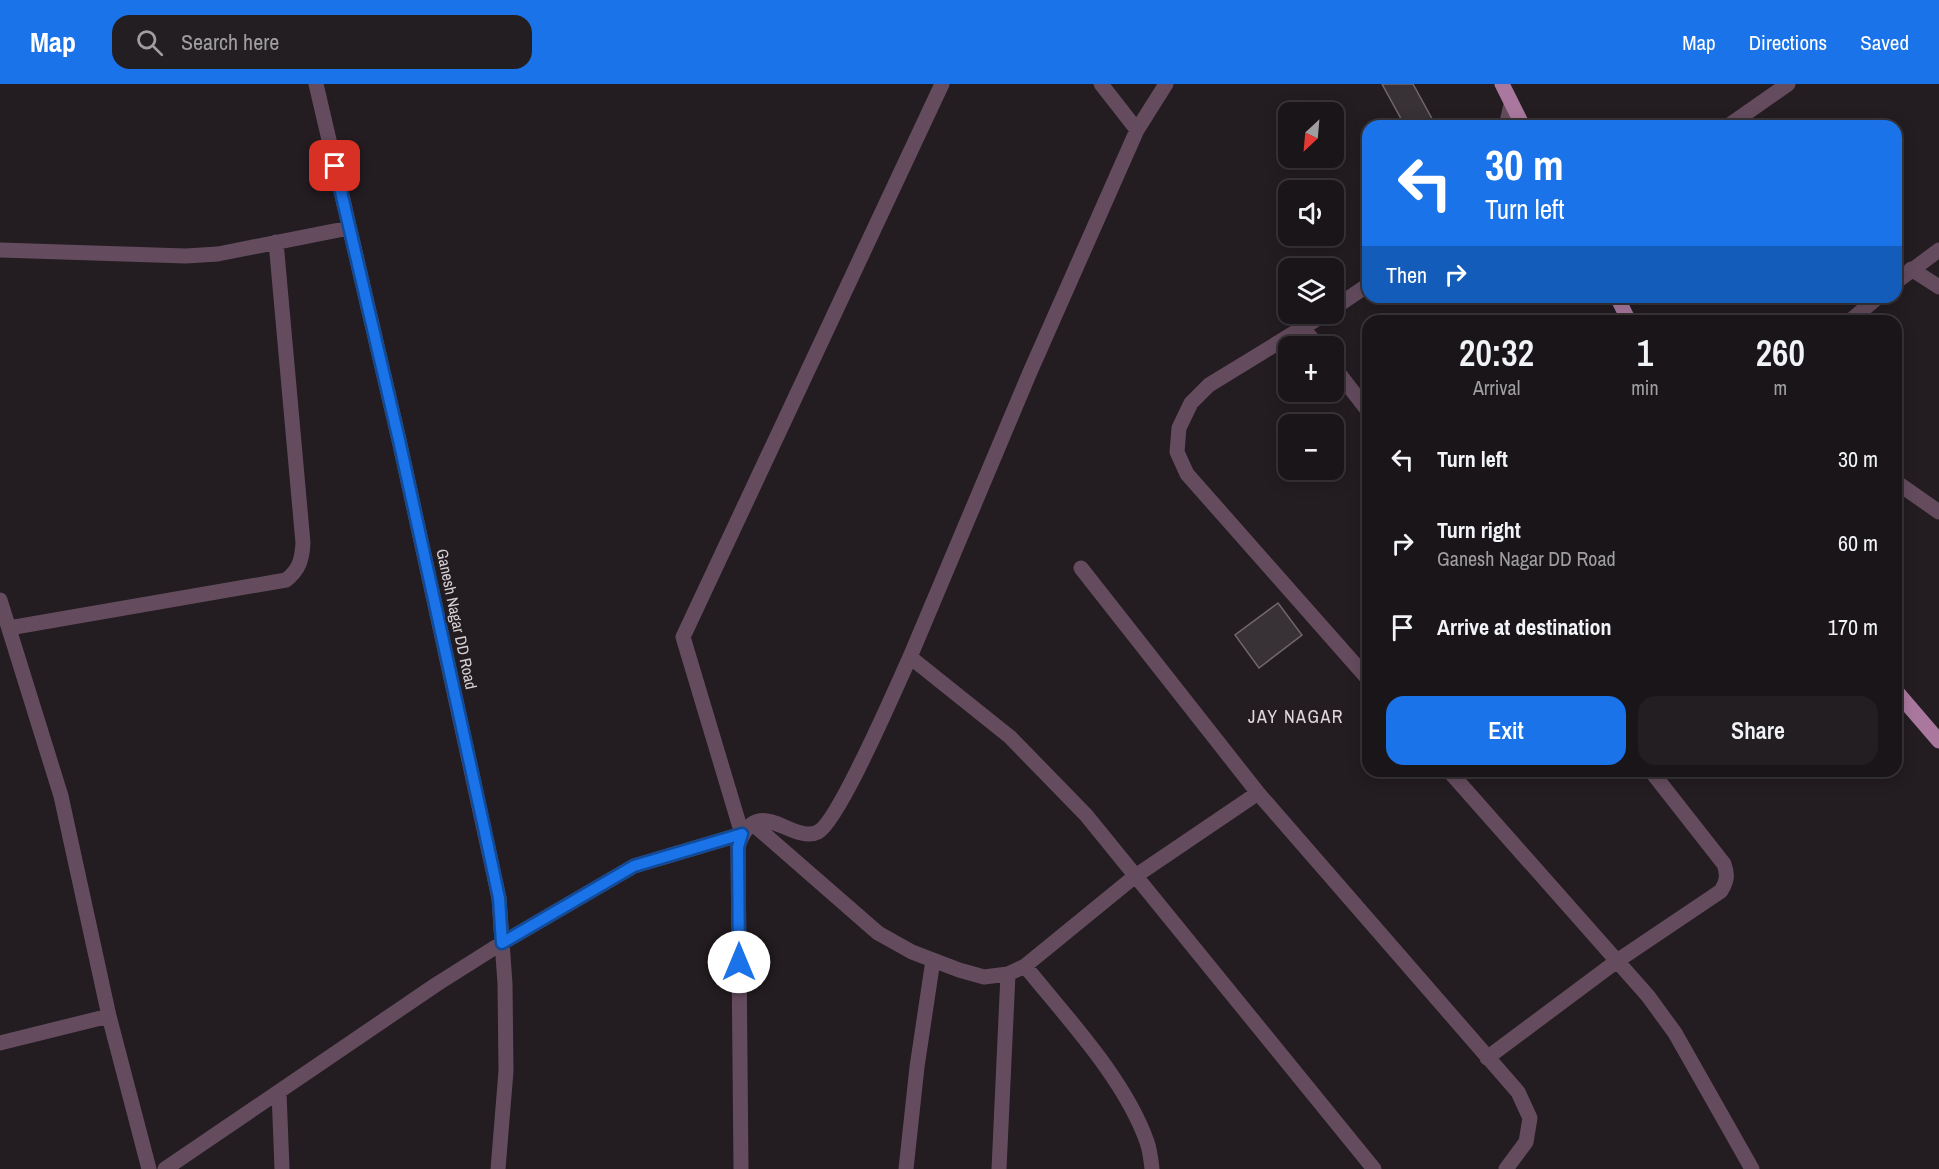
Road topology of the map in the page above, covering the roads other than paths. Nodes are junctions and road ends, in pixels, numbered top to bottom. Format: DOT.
graph roads {
  1 [pos="316,84"];
  2 [pos="942,84"];
  3 [pos="1101,84"];
  4 [pos="1166,84"];
  5 [pos="1502,84"];
  6 [pos="1788,84"];
  7 [pos="1511,105"];
  8 [pos="1507,120"];
  9 [pos="1520,120"];
  10 [pos="1737,120"];
  11 [pos="1137,130"];
  12 [pos="349,228"];
  13 [pos="276,242"];
  14 [pos="0,250"];
  15 [pos="1939,250"];
  16 [pos="1911,269"];
  17 [pos="1902,277"];
  18 [pos="1939,287"];
  19 [pos="1362,289"];
  20 [pos="1344,301"];
  21 [pos="1871,303"];
  22 [pos="1857,315"];
  23 [pos="1309,324"];
  24 [pos="1303,328"];
  25 [pos="1310,336"];
  26 [pos="1344,380"];
  27 [pos="1362,403"];
  28 [pos="1902,486"];
  29 [pos="1939,512"];
  30 [pos="1081,568"];
  31 [pos="0,600"];
  32 [pos="9,628"];
  33 [pos="910,657"];
  34 [pos="1362,672"];
  35 [pos="1902,698"];
  36 [pos="1939,741"];
  37 [pos="1454,777"];
  38 [pos="1656,777"];
  39 [pos="1258,793"];
  40 [pos="747,829"];
  41 [pos="1134,877"];
  42 [pos="502,943"];
  43 [pos="933,960"];
  44 [pos="1617,961"];
  45 [pos="1025,966"];
  46 [pos="1008,974"];
  47 [pos="109,1016"];
  48 [pos="0,1043"];
  49 [pos="1487,1058"];
  50 [pos="279,1092"];
  51 [pos="149,1169"];
  52 [pos="165,1169"];
  53 [pos="282,1169"];
  54 [pos="498,1169"];
  55 [pos="741,1169"];
  56 [pos="906,1169"];
  57 [pos="999,1169"];
  58 [pos="1152,1169"];
  59 [pos="1374,1169"];
  60 [pos="1506,1169"];
  61 [pos="1752,1169"];
  1 -- 12 [label="street, Ganesh Nagar DD Road"];
  2 -- 40 [label="street"];
  3 -- 11 [label="street"];
  4 -- 11 [label="street"];
  5 -- 7 [label="main road"];
  6 -- 10 [label="street"];
  7 -- 8 [label="street"];
  7 -- 9 [label="main road"];
  11 -- 33 [label="street"];
  12 -- 13 [label="street"];
  12 -- 42 [label="street, Ganesh Nagar DD Road"];
  13 -- 14 [label="street"];
  13 -- 32 [label="street"];
  15 -- 16 [label="street"];
  16 -- 17 [label="street"];
  16 -- 18 [label="street"];
  19 -- 20 [label="street"];
  21 -- 22 [label="street"];
  23 -- 24 [label="street"];
  24 -- 25 [label="street"];
  24 -- 34 [label="street"];
  26 -- 27 [label="street"];
  28 -- 29 [label="street"];
  30 -- 39 [label="street"];
  31 -- 32 [label="street"];
  32 -- 47 [label="street"];
  33 -- 40 [label="street"];
  33 -- 41 [label="street"];
  35 -- 36 [label="main road"];
  37 -- 44 [label="street"];
  38 -- 44 [label="street"];
  39 -- 41 [label="street"];
  39 -- 49 [label="street"];
  40 -- 42 [label="street"];
  40 -- 43 [label="street"];
  40 -- 55 [label="street"];
  41 -- 45 [label="street"];
  41 -- 59 [label="street"];
  42 -- 50 [label="street"];
  42 -- 54 [label="street, Ganesh Nagar DD Road"];
  43 -- 46 [label="street"];
  43 -- 56 [label="street"];
  44 -- 49 [label="street"];
  44 -- 61 [label="street"];
  45 -- 46 [label="street"];
  45 -- 58 [label="street"];
  46 -- 57 [label="street"];
  47 -- 48 [label="street"];
  47 -- 51 [label="street"];
  49 -- 60 [label="street"];
  50 -- 52 [label="street"];
  50 -- 53 [label="street"];
}
